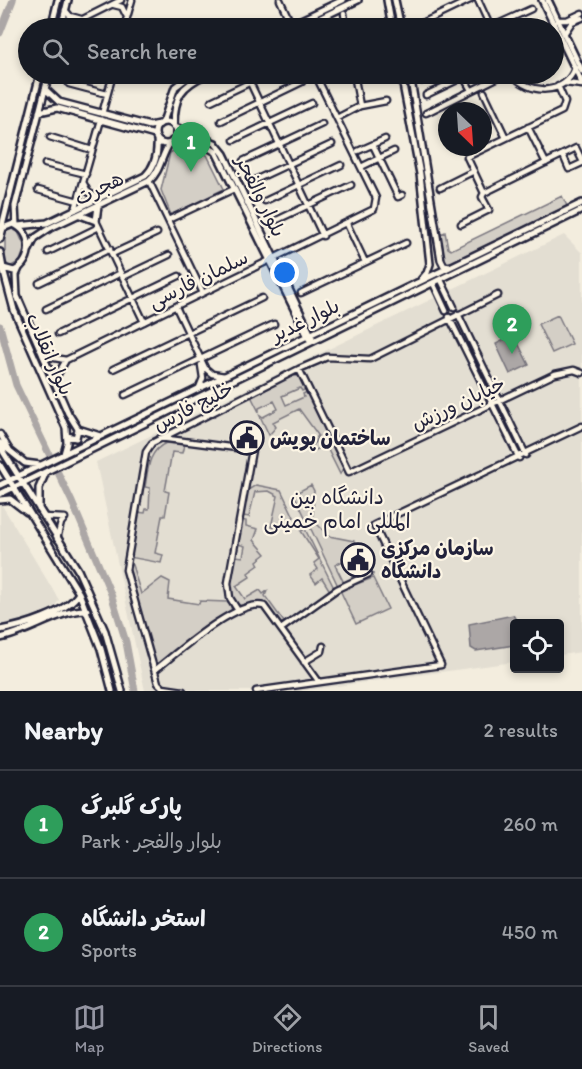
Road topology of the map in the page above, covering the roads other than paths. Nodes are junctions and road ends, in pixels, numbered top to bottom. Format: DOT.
graph roads {
  1 [pos="58,0"];
  2 [pos="68,0"];
  3 [pos="121,0"];
  4 [pos="132,0"];
  5 [pos="280,0"];
  6 [pos="343,0"];
  7 [pos="358,0"];
  8 [pos="387,0"];
  9 [pos="395,0"];
  10 [pos="470,0"];
  11 [pos="478,0"];
  12 [pos="542,0"];
  13 [pos="548,0"];
  14 [pos="109,6"];
  15 [pos="531,9"];
  16 [pos="65,10"];
  17 [pos="344,13"];
  18 [pos="582,13"];
  19 [pos="54,18"];
  20 [pos="64,18"];
  21 [pos="77,18"];
  22 [pos="83,18"];
  23 [pos="127,18"];
  24 [pos="288,18"];
  25 [pos="309,18"];
  26 [pos="321,18"];
  27 [pos="345,18"];
  28 [pos="390,18"];
  29 [pos="399,18"];
  30 [pos="435,18"];
  31 [pos="486,18"];
  32 [pos="512,18"];
  33 [pos="551,18"];
  34 [pos="556,18"];
  35 [pos="582,18"];
  36 [pos="564,20"];
  37 [pos="564,34"];
  38 [pos="564,45"];
  39 [pos="575,68"];
  40 [pos="582,71"];
  41 [pos="565,83"];
  42 [pos="38,84"];
  43 [pos="46,84"];
  44 [pos="69,84"];
  45 [pos="110,84"];
  46 [pos="179,84"];
  47 [pos="187,84"];
  48 [pos="246,84"];
  49 [pos="251,84"];
  50 [pos="298,84"];
  51 [pos="320,84"];
  52 [pos="356,84"];
  53 [pos="403,84"];
  54 [pos="412,84"];
  55 [pos="446,84"];
  56 [pos="468,84"];
  57 [pos="484,84"];
  58 [pos="527,84"];
  59 [pos="563,84"];
  60 [pos="582,84"];
  61 [pos="558,86"];
  62 [pos="45,89"];
  63 [pos="471,90"];
  64 [pos="484,92"];
  65 [pos="107,94"];
  66 [pos="426,95"];
  67 [pos="211,100"];
  68 [pos="386,101"];
  69 [pos="260,102"];
  70 [pos="312,103"];
  71 [pos="58,105"];
  72 [pos="360,106"];
  73 [pos="39,112"];
  74 [pos="426,113"];
  75 [pos="101,117"];
  76 [pos="337,118"];
  77 [pos="220,121"];
  78 [pos="161,123"];
  79 [pos="270,123"];
  80 [pos="322,124"];
  81 [pos="175,127"];
  82 [pos="528,127"];
  83 [pos="50,137"];
  84 [pos="156,137"];
  85 [pos="506,138"];
  86 [pos="385,139"];
  87 [pos="234,140"];
  88 [pos="171,142"];
  89 [pos="280,144"];
  90 [pos="332,144"];
  91 [pos="373,145"];
  92 [pos="92,150"];
  93 [pos="358,151"];
  94 [pos="394,151"];
  95 [pos="563,155"];
  96 [pos="379,158"];
  97 [pos="243,161"];
  98 [pos="582,162"];
  99 [pos="546,163"];
  100 [pos="45,164"];
  101 [pos="289,164"];
  102 [pos="341,165"];
  103 [pos="361,167"];
  104 [pos="474,171"];
  105 [pos="86,174"];
  106 [pos="147,178"];
  107 [pos="255,180"];
  108 [pos="84,181"];
  109 [pos="299,185"];
  110 [pos="351,185"];
  111 [pos="440,188"];
  112 [pos="234,189"];
  113 [pos="38,190"];
  114 [pos="484,193"];
  115 [pos="402,195"];
  116 [pos="78,201"];
  117 [pos="265,201"];
  118 [pos="98,202"];
  119 [pos="582,203"];
  120 [pos="309,205"];
  121 [pos="582,210"];
  122 [pos="77,212"];
  123 [pos="549,219"];
  124 [pos="96,220"];
  125 [pos="168,220"];
  126 [pos="277,220"];
  127 [pos="347,224"];
  128 [pos="461,224"];
  129 [pos="17,225"];
  130 [pos="552,225"];
  131 [pos="99,227"];
  132 [pos="1,230"];
  133 [pos="157,233"];
  134 [pos="323,236"];
  135 [pos="0,238"];
  136 [pos="406,243"];
  137 [pos="29,250"];
  138 [pos="0,252"];
  139 [pos="48,252"];
  140 [pos="111,252"];
  141 [pos="169,255"];
  142 [pos="272,260"];
  143 [pos="441,260"];
  144 [pos="365,262"];
  145 [pos="430,264"];
  146 [pos="2,265"];
  147 [pos="20,266"];
  148 [pos="450,267"];
  149 [pos="122,275"];
  150 [pos="179,276"];
  151 [pos="441,280"];
  152 [pos="417,282"];
  153 [pos="39,283"];
  154 [pos="433,283"];
  155 [pos="204,293"];
  156 [pos="301,293"];
  157 [pos="498,295"];
  158 [pos="133,298"];
  159 [pos="262,298"];
  160 [pos="176,307"];
  161 [pos="454,307"];
  162 [pos="46,309"];
  163 [pos="446,311"];
  164 [pos="458,314"];
  165 [pos="450,318"];
  166 [pos="144,322"];
  167 [pos="274,324"];
  168 [pos="58,334"];
  169 [pos="188,334"];
  170 [pos="309,335"];
  171 [pos="312,342"];
  172 [pos="43,356"];
  173 [pos="200,359"];
  174 [pos="66,360"];
  175 [pos="113,369"];
  176 [pos="299,369"];
  177 [pos="582,373"];
  178 [pos="225,376"];
  179 [pos="54,381"];
  180 [pos="197,390"];
  181 [pos="125,394"];
  182 [pos="500,400"];
  183 [pos="492,404"];
  184 [pos="582,426"];
  185 [pos="78,429"];
  186 [pos="0,434"];
  187 [pos="67,436"];
  188 [pos="101,436"];
  189 [pos="160,438"];
  190 [pos="0,445"];
  191 [pos="11,451"];
  192 [pos="64,454"];
  193 [pos="526,455"];
  194 [pos="519,458"];
  195 [pos="0,465"];
  196 [pos="42,465"];
  197 [pos="30,471"];
  198 [pos="47,471"];
  199 [pos="18,477"];
  200 [pos="33,477"];
  201 [pos="10,480"];
  202 [pos="22,483"];
  203 [pos="0,485"];
  204 [pos="14,487"];
  205 [pos="1,493"];
  206 [pos="0,500"];
  207 [pos="41,514"];
  208 [pos="31,515"];
  209 [pos="57,539"];
  210 [pos="75,564"];
  211 [pos="66,569"];
  212 [pos="369,574"];
  213 [pos="82,577"];
  214 [pos="73,581"];
  215 [pos="79,593"];
  216 [pos="71,605"];
  217 [pos="237,609"];
  218 [pos="87,610"];
  219 [pos="74,611"];
  220 [pos="281,629"];
  221 [pos="0,630"];
  222 [pos="0,638"];
  223 [pos="323,646"];
  224 [pos="304,662"];
  225 [pos="154,670"];
  226 [pos="319,682"];
  227 [pos="112,691"];
  228 [pos="122,691"];
  229 [pos="183,691"];
  230 [pos="256,691"];
  1 -- 19 [label="main road"];
  2 -- 16 [label="main road"];
  3 -- 14 [label="street"];
  4 -- 23 [label="street"];
  5 -- 24 [label="street"];
  6 -- 25 [label="main road"];
  7 -- 26 [label="main road"];
  8 -- 28 [label="main road"];
  9 -- 29 [label="main road"];
  10 -- 30 [label="street"];
  11 -- 31 [label="street"];
  12 -- 33 [label="main road"];
  13 -- 34 [label="main road"];
  14 -- 22 [label="street"];
  14 -- 23 [label="street"];
  15 -- 32 [label="street"];
  16 -- 20 [label="main road"];
  16 -- 21 [label="street"];
  17 -- 27 [label="street"];
  18 -- 36 [label="street"];
  35 -- 37 [label="street"];
  37 -- 40 [label="main road"];
  38 -- 39 [label="main road"];
  39 -- 41 [label="street"];
  39 -- 60 [label="main road"];
  41 -- 60 [label="street"];
  42 -- 132 [label="main road"];
  43 -- 62 [label="main road"];
  44 -- 65 [label="street"];
  45 -- 65 [label="street"];
  46 -- 78 [label="main road"];
  47 -- 81 [label="main road"];
  48 -- 67 [label="street"];
  49 -- 69 [label="street"];
  50 -- 69 [label="street"];
  51 -- 76 [label="street"];
  52 -- 72 [label="street"];
  53 -- 145 [label="main road"];
  54 -- 143 [label="main road"];
  55 -- 66 [label="street"];
  56 -- 63 [label="street"];
  57 -- 63 [label="street"];
  58 -- 61 [label="street"];
  59 -- 61 [label="street"];
  61 -- 82 [label="street"];
  62 -- 71 [label="main road"];
  62 -- 73 [label="main road"];
  63 -- 74 [label="street"];
  64 -- 85 [label="street"];
  65 -- 75 [label="street"];
  68 -- 72 [label="street"];
  69 -- 77 [label="street"];
  69 -- 79 [label="street"];
  70 -- 79 [label="street"];
  71 -- 73 [label="main road"];
  71 -- 75 [label="main road"];
  72 -- 76 [label="street"];
  73 -- 129 [label="main road"];
  75 -- 78 [label="main road"];
  75 -- 84 [label="main road"];
  75 -- 92 [label="street"];
  76 -- 103 [label="street"];
  78 -- 81 [label="main road"];
  78 -- 84 [label="main road"];
  79 -- 87 [label="street"];
  79 -- 89 [label="street"];
  80 -- 89 [label="street"];
  81 -- 88 [label="main road"];
  81 -- 142 [label="main road, بلوار والفجر"];
  82 -- 85 [label="street"];
  82 -- 99 [label="street"];
  83 -- 92 [label="street"];
  84 -- 88 [label="main road"];
  84 -- 106 [label="main road, هجرت"];
  85 -- 104 [label="street"];
  86 -- 91 [label="street"];
  88 -- 106 [label="main road, هجرت"];
  88 -- 112 [label="main road, بلوار والفجر"];
  89 -- 97 [label="street"];
  89 -- 101 [label="street"];
  90 -- 101 [label="street"];
  91 -- 93 [label="street"];
  91 -- 96 [label="street"];
  92 -- 105 [label="street"];
  94 -- 96 [label="street"];
  95 -- 98 [label="street"];
  95 -- 98 [label="street"];
  95 -- 99 [label="street"];
  96 -- 103 [label="street"];
  96 -- 115 [label="street"];
  99 -- 114 [label="street"];
  100 -- 105 [label="street"];
  101 -- 107 [label="street"];
  101 -- 109 [label="street"];
  102 -- 109 [label="street"];
  103 -- 127 [label="street, سلمان فارسی"];
  104 -- 111 [label="street"];
  104 -- 114 [label="street"];
  105 -- 108 [label="street"];
  106 -- 118 [label="main road, هجرت"];
  106 -- 125 [label="street"];
  108 -- 116 [label="street"];
  108 -- 118 [label="street"];
  109 -- 117 [label="street"];
  109 -- 120 [label="street"];
  110 -- 120 [label="street"];
  112 -- 125 [label="street"];
  112 -- 142 [label="main road, بلوار والفجر"];
  113 -- 116 [label="street"];
  114 -- 128 [label="street"];
  116 -- 122 [label="street"];
  118 -- 122 [label="main road, هجرت"];
  118 -- 124 [label="main road"];
  119 -- 123 [label="main road, بلوار غدیر"];
  120 -- 126 [label="street"];
  120 -- 134 [label="street"];
  121 -- 130 [label="main road, بلوار غدیر"];
  122 -- 124 [label="main road"];
  122 -- 129 [label="main road, هجرت"];
  122 -- 137 [label="main road, هجرت"];
  123 -- 130 [label="main road"];
  123 -- 148 [label="main road, بلوار غدیر"];
  124 -- 131 [label="street"];
  125 -- 155 [label="street"];
  127 -- 134 [label="street, سلمان فارسی"];
  127 -- 144 [label="street"];
  129 -- 132 [label="main road, هجرت"];
  129 -- 137 [label="main road"];
  130 -- 151 [label="main road, بلوار غدیر"];
  131 -- 139 [label="street"];
  131 -- 140 [label="street"];
  132 -- 135 [label="main road"];
  133 -- 140 [label="street"];
  134 -- 142 [label="street, سلمان فارسی"];
  136 -- 144 [label="street"];
  137 -- 147 [label="main road"];
  138 -- 146 [label="main road, بلوار انقلاب"];
  140 -- 149 [label="street"];
  140 -- 153 [label="street"];
  141 -- 149 [label="street"];
  142 -- 155 [label="street, سلمان فارسی"];
  142 -- 170 [label="main road, بلوار والفجر"];
  143 -- 145 [label="main road"];
  143 -- 148 [label="main road"];
  144 -- 156 [label="street"];
  145 -- 152 [label="main road"];
  146 -- 147 [label="main road"];
  146 -- 187 [label="main road, بلوار انقلاب"];
  147 -- 172 [label="main road, بلوار انقلاب"];
  148 -- 152 [label="main road, بلوار غدیر"];
  149 -- 158 [label="street"];
  149 -- 162 [label="street"];
  150 -- 158 [label="street"];
  151 -- 154 [label="main road, بلوار غدیر"];
  151 -- 161 [label="street"];
  152 -- 170 [label="main road, بلوار غدیر"];
  154 -- 163 [label="street"];
  154 -- 171 [label="main road, بلوار غدیر"];
  155 -- 160 [label="street, سلمان فارسی"];
  157 -- 164 [label="street, خلیج فارس"];
  158 -- 166 [label="street"];
  158 -- 168 [label="street"];
  159 -- 169 [label="street"];
  160 -- 166 [label="street, سلمان فارسی"];
  160 -- 169 [label="street"];
  164 -- 165 [label="street, خلیج فارس"];
  164 -- 182 [label="street"];
  165 -- 176 [label="street, خلیج فارس"];
  165 -- 183 [label="street"];
  166 -- 174 [label="street, سلمان فارسی"];
  167 -- 173 [label="street"];
  169 -- 173 [label="street"];
  169 -- 175 [label="street"];
  170 -- 171 [label="main road"];
  170 -- 178 [label="main road, بلوار غدیر"];
  171 -- 198 [label="main road, بلوار غدیر"];
  172 -- 174 [label="street"];
  172 -- 179 [label="main road, بلوار انقلاب"];
  173 -- 178 [label="street"];
  173 -- 180 [label="street"];
  173 -- 181 [label="street"];
  174 -- 179 [label="street"];
  176 -- 183 [label="street, خیابان ورزش"];
  176 -- 189 [label="street, خلیج فارس"];
  177 -- 182 [label="street, خیابان ورزش"];
  178 -- 180 [label="main road, بلوار غدیر"];
  179 -- 185 [label="main road, بلوار انقلاب"];
  180 -- 188 [label="main road, بلوار غدیر"];
  182 -- 183 [label="street, خیابان ورزش"];
  182 -- 193 [label="street"];
  183 -- 194 [label="street"];
  184 -- 193 [label="street"];
  185 -- 187 [label="main road"];
  185 -- 188 [label="main road"];
  186 -- 191 [label="street"];
  187 -- 192 [label="main road"];
  188 -- 192 [label="main road, بلوار غدیر"];
  189 -- 217 [label="street"];
  189 -- 225 [label="street, خلیج فارس"];
  190 -- 191 [label="main road"];
  190 -- 199 [label="main road"];
  191 -- 196 [label="main road"];
  192 -- 196 [label="main road, بلوار غدیر"];
  193 -- 194 [label="street"];
  194 -- 226 [label="street"];
  195 -- 201 [label="main road"];
  196 -- 197 [label="main road, بلوار غدیر"];
  197 -- 199 [label="main road, بلوار غدیر"];
  197 -- 200 [label="main road"];
  198 -- 200 [label="main road, بلوار غدیر"];
  198 -- 207 [label="main road"];
  199 -- 201 [label="main road, بلوار غدیر"];
  199 -- 202 [label="main road"];
  200 -- 202 [label="main road, بلوار غدیر"];
  201 -- 203 [label="main road, بلوار غدیر"];
  201 -- 204 [label="main road"];
  202 -- 204 [label="main road, بلوار غدیر"];
  202 -- 207 [label="main road"];
  203 -- 205 [label="main road"];
  204 -- 205 [label="main road, بلوار غدیر"];
  204 -- 208 [label="main road"];
  206 -- 208 [label="main road"];
  207 -- 209 [label="main road"];
  207 -- 209 [label="street"];
  208 -- 211 [label="main road"];
  209 -- 210 [label="main road"];
  210 -- 211 [label="main road"];
  210 -- 213 [label="main road"];
  211 -- 214 [label="main road"];
  212 -- 220 [label="street"];
  213 -- 214 [label="main road"];
  213 -- 228 [label="main road"];
  214 -- 215 [label="main road"];
  215 -- 216 [label="main road"];
  215 -- 218 [label="main road"];
  216 -- 219 [label="main road"];
  216 -- 221 [label="main road"];
  217 -- 220 [label="street"];
  217 -- 225 [label="street"];
  218 -- 219 [label="main road"];
  218 -- 227 [label="main road"];
  219 -- 222 [label="main road"];
  220 -- 224 [label="street"];
  223 -- 224 [label="street"];
  224 -- 226 [label="street"];
  225 -- 229 [label="street, خلیج فارس"];
  226 -- 230 [label="street"];
}
